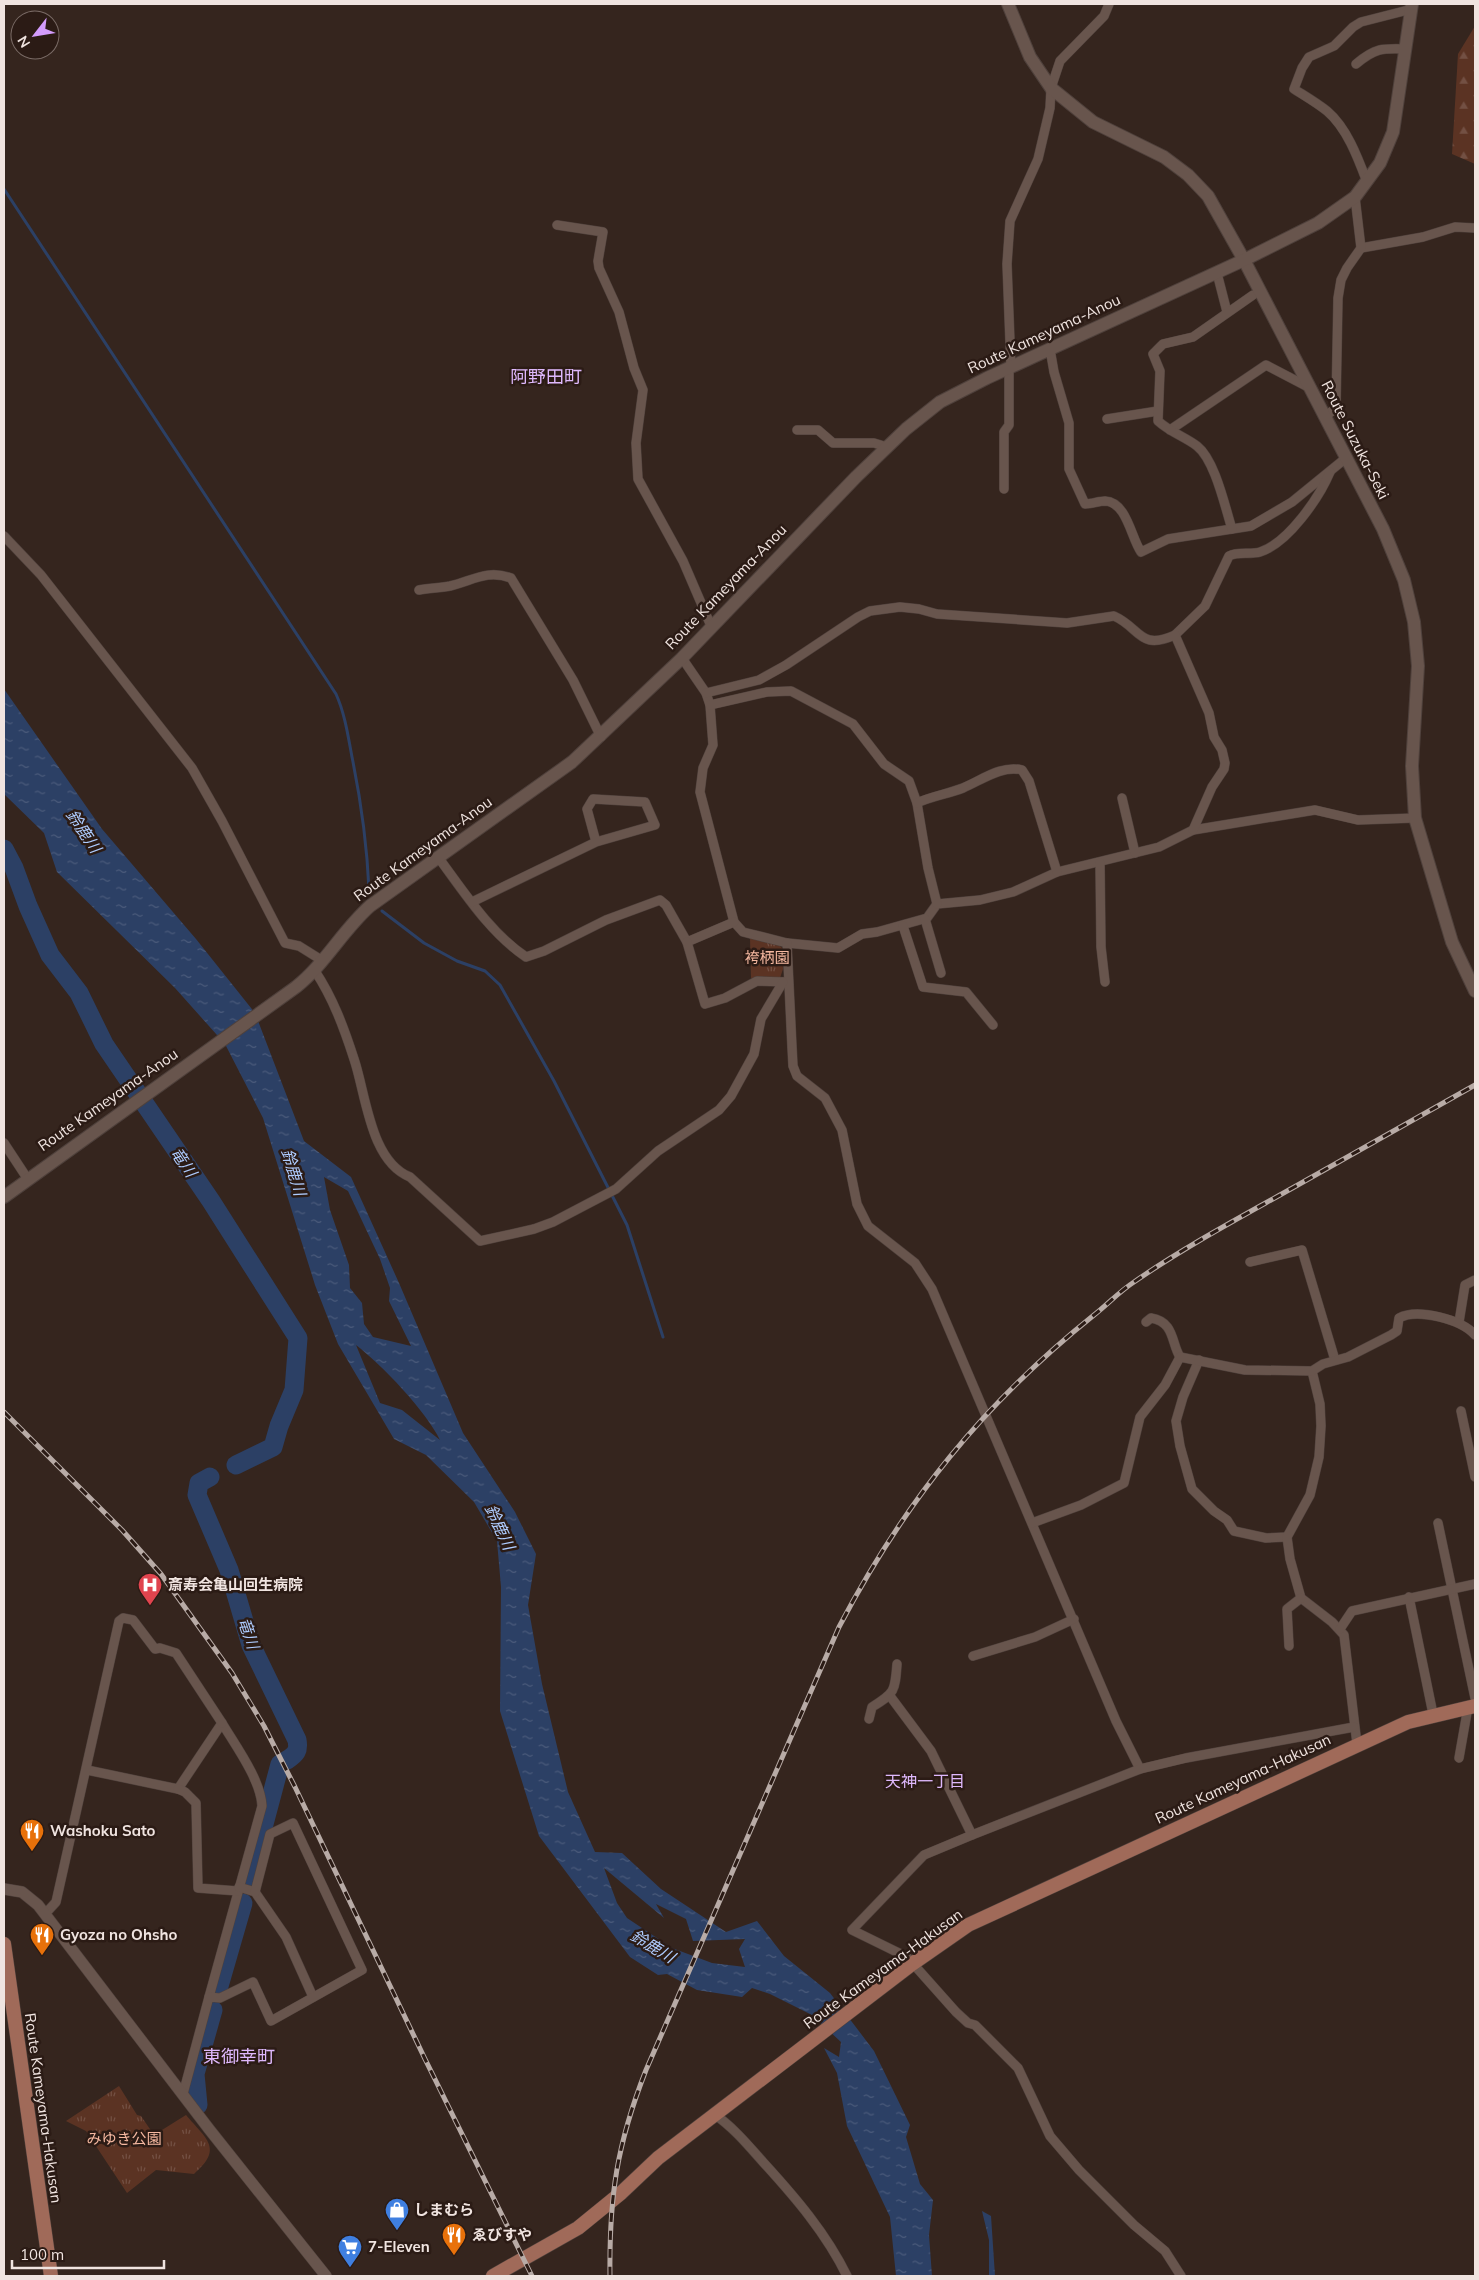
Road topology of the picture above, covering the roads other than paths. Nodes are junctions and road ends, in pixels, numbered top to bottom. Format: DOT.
graph roads {
  1 [pos="1008,4"];
  2 [pos="1106,5"];
  3 [pos="1412,6"];
  4 [pos="1406,49"];
  5 [pos="1356,64"];
  6 [pos="1051,88"];
  7 [pos="1367,182"];
  8 [pos="1355,197"];
  9 [pos="557,225"];
  10 [pos="1475,228"];
  11 [pos="1361,248"];
  12 [pos="1244,260"];
  13 [pos="1217,272"];
  14 [pos="1253,296"];
  15 [pos="1227,312"];
  16 [pos="1050,349"];
  17 [pos="1010,368"];
  18 [pos="1310,388"];
  19 [pos="1158,411"];
  20 [pos="1324,417"];
  21 [pos="1106,419"];
  22 [pos="797,430"];
  23 [pos="1170,430"];
  24 [pos="887,446"];
  25 [pos="1346,458"];
  26 [pos="1332,469"];
  27 [pos="1004,489"];
  28 [pos="1232,528"];
  29 [pos="4,536"];
  30 [pos="419,590"];
  31 [pos="711,626"];
  32 [pos="1175,635"];
  33 [pos="682,658"];
  34 [pos="706,693"];
  35 [pos="710,705"];
  36 [pos="601,737"];
  37 [pos="1122,798"];
  38 [pos="917,803"];
  39 [pos="1415,818"];
  40 [pos="1194,830"];
  41 [pos="596,842"];
  42 [pos="1135,853"];
  43 [pos="438,858"];
  44 [pos="1100,863"];
  45 [pos="1057,872"];
  46 [pos="472,902"];
  47 [pos="937,904"];
  48 [pos="925,919"];
  49 [pos="734,922"];
  50 [pos="903,926"];
  51 [pos="687,942"];
  52 [pos="787,943"];
  53 [pos="319,966"];
  54 [pos="941,973"];
  55 [pos="785,982"];
  56 [pos="1105,982"];
  57 [pos="1475,991"];
  58 [pos="993,1024"];
  59 [pos="4,1143"];
  60 [pos="30,1176"];
  61 [pos="4,1197"];
  62 [pos="1250,1262"];
  63 [pos="1475,1280"];
  64 [pos="1146,1322"];
  65 [pos="1459,1322"];
  66 [pos="1475,1335"];
  67 [pos="1180,1357"];
  68 [pos="1198,1360"];
  69 [pos="1335,1360"];
  70 [pos="1312,1371"];
  71 [pos="1461,1410"];
  72 [pos="1475,1477"];
  73 [pos="1032,1522"];
  74 [pos="1438,1524"];
  75 [pos="1287,1537"];
  76 [pos="1475,1584"];
  77 [pos="1452,1588"];
  78 [pos="1409,1597"];
  79 [pos="1301,1598"];
  80 [pos="1074,1619"];
  81 [pos="1340,1629"];
  82 [pos="1290,1646"];
  83 [pos="973,1656"];
  84 [pos="896,1664"];
  85 [pos="890,1696"];
  86 [pos="1473,1704"];
  87 [pos="1433,1714"];
  88 [pos="870,1718"];
  89 [pos="222,1723"];
  90 [pos="1354,1728"];
  91 [pos="1356,1744"];
  92 [pos="1459,1758"];
  93 [pos="1140,1769"];
  94 [pos="86,1770"];
  95 [pos="178,1790"];
  96 [pos="972,1835"];
  97 [pos="4,1889"];
  98 [pos="238,1889"];
  99 [pos="255,1892"];
  100 [pos="45,1914"];
  101 [pos="4,1944"];
  102 [pos="909,1967"];
  103 [pos="209,1997"];
  104 [pos="314,1997"];
  105 [pos="183,2094"];
  106 [pos="717,2112"];
  107 [pos="512,2272"];
  108 [pos="51,2276"];
  109 [pos="326,2276"];
  110 [pos="493,2276"];
  111 [pos="847,2276"];
  112 [pos="1181,2276"];
  1 -- 6 [label="main road, Route Suzuka-Seki"];
  2 -- 6 [label="street"];
  3 -- 4 [label="main road, Route Kameyama-Anou"];
  3 -- 7 [label="street"];
  4 -- 5 [label="street"];
  4 -- 7 [label="main road, Route Kameyama-Anou"];
  6 -- 12 [label="main road, Route Suzuka-Seki"];
  6 -- 17 [label="street"];
  7 -- 8 [label="main road, Route Kameyama-Anou"];
  8 -- 11 [label="street"];
  8 -- 12 [label="main road, Route Kameyama-Anou"];
  9 -- 31 [label="street"];
  10 -- 11 [label="street"];
  11 -- 20 [label="street"];
  12 -- 13 [label="main road, Route Kameyama-Anou"];
  12 -- 18 [label="main road, Route Suzuka-Seki"];
  13 -- 15 [label="street"];
  13 -- 16 [label="main road, Route Kameyama-Anou"];
  14 -- 15 [label="street"];
  15 -- 19 [label="street"];
  16 -- 17 [label="main road, Route Kameyama-Anou"];
  16 -- 28 [label="street"];
  17 -- 24 [label="main road, Route Kameyama-Anou"];
  17 -- 27 [label="street"];
  18 -- 20 [label="main road, Route Suzuka-Seki"];
  18 -- 23 [label="street"];
  19 -- 21 [label="street"];
  19 -- 23 [label="street"];
  20 -- 25 [label="main road, Route Suzuka-Seki"];
  22 -- 24 [label="street"];
  23 -- 28 [label="street"];
  24 -- 31 [label="main road, Route Kameyama-Anou"];
  25 -- 26 [label="street"];
  25 -- 39 [label="main road, Route Suzuka-Seki"];
  26 -- 28 [label="street"];
  26 -- 32 [label="street"];
  29 -- 53 [label="street"];
  30 -- 36 [label="street"];
  31 -- 33 [label="main road, Route Kameyama-Anou"];
  32 -- 34 [label="street"];
  32 -- 40 [label="street"];
  33 -- 34 [label="street"];
  33 -- 36 [label="main road, Route Kameyama-Anou"];
  34 -- 35 [label="street"];
  35 -- 38 [label="street"];
  35 -- 49 [label="street"];
  36 -- 43 [label="main road, Route Kameyama-Anou"];
  37 -- 42 [label="street"];
  38 -- 45 [label="street"];
  38 -- 47 [label="street"];
  39 -- 40 [label="street"];
  39 -- 57 [label="main road, Route Suzuka-Seki"];
  40 -- 42 [label="street"];
  41 -- 41 [label="street"];
  41 -- 46 [label="street"];
  42 -- 44 [label="street"];
  43 -- 46 [label="street"];
  43 -- 53 [label="main road, Route Kameyama-Anou"];
  44 -- 45 [label="street"];
  44 -- 56 [label="street"];
  45 -- 47 [label="street"];
  46 -- 51 [label="street"];
  47 -- 48 [label="street"];
  48 -- 50 [label="street"];
  48 -- 54 [label="street"];
  49 -- 51 [label="street"];
  49 -- 52 [label="street"];
  50 -- 52 [label="street"];
  50 -- 58 [label="street"];
  51 -- 55 [label="street"];
  52 -- 55 [label="street"];
  53 -- 55 [label="street"];
  53 -- 60 [label="main road, Route Kameyama-Anou"];
  55 -- 73 [label="street"];
  59 -- 60 [label="street"];
  60 -- 61 [label="main road, Route Kameyama-Anou"];
  62 -- 69 [label="street"];
  63 -- 65 [label="street"];
  64 -- 67 [label="street"];
  65 -- 66 [label="street"];
  65 -- 69 [label="street"];
  67 -- 68 [label="street"];
  67 -- 73 [label="street"];
  68 -- 70 [label="street"];
  68 -- 75 [label="street"];
  69 -- 70 [label="street"];
  70 -- 75 [label="street"];
  71 -- 72 [label="street"];
  73 -- 80 [label="street"];
  74 -- 77 [label="street"];
  75 -- 79 [label="street"];
  76 -- 77 [label="street"];
  77 -- 78 [label="street"];
  77 -- 86 [label="street"];
  78 -- 81 [label="street"];
  78 -- 87 [label="street"];
  79 -- 81 [label="street"];
  79 -- 82 [label="street"];
  80 -- 83 [label="street"];
  80 -- 93 [label="street"];
  81 -- 90 [label="street"];
  84 -- 85 [label="street"];
  85 -- 88 [label="street"];
  85 -- 96 [label="street"];
  86 -- 87 [label="main road, Route Kameyama-Hakusan"];
  86 -- 92 [label="street"];
  87 -- 91 [label="main road, Route Kameyama-Hakusan"];
  89 -- 94 [label="street"];
  89 -- 95 [label="street"];
  89 -- 98 [label="street"];
  90 -- 91 [label="street"];
  90 -- 93 [label="street"];
  91 -- 102 [label="main road, Route Kameyama-Hakusan"];
  93 -- 96 [label="street"];
  94 -- 95 [label="street"];
  94 -- 100 [label="street"];
  95 -- 98 [label="street"];
  96 -- 102 [label="street"];
  97 -- 100 [label="street"];
  98 -- 99 [label="street"];
  98 -- 103 [label="street"];
  99 -- 104 [label="street"];
  99 -- 104 [label="street"];
  100 -- 105 [label="street"];
  101 -- 108 [label="main road, Route Kameyama-Hakusan"];
  102 -- 106 [label="main road, Route Kameyama-Hakusan"];
  102 -- 112 [label="street"];
  103 -- 104 [label="street"];
  103 -- 105 [label="street"];
  105 -- 109 [label="street"];
  106 -- 107 [label="main road, Route Kameyama-Hakusan"];
  106 -- 111 [label="street"];
  107 -- 110 [label="main road, Route Kameyama-Hakusan"];
}
